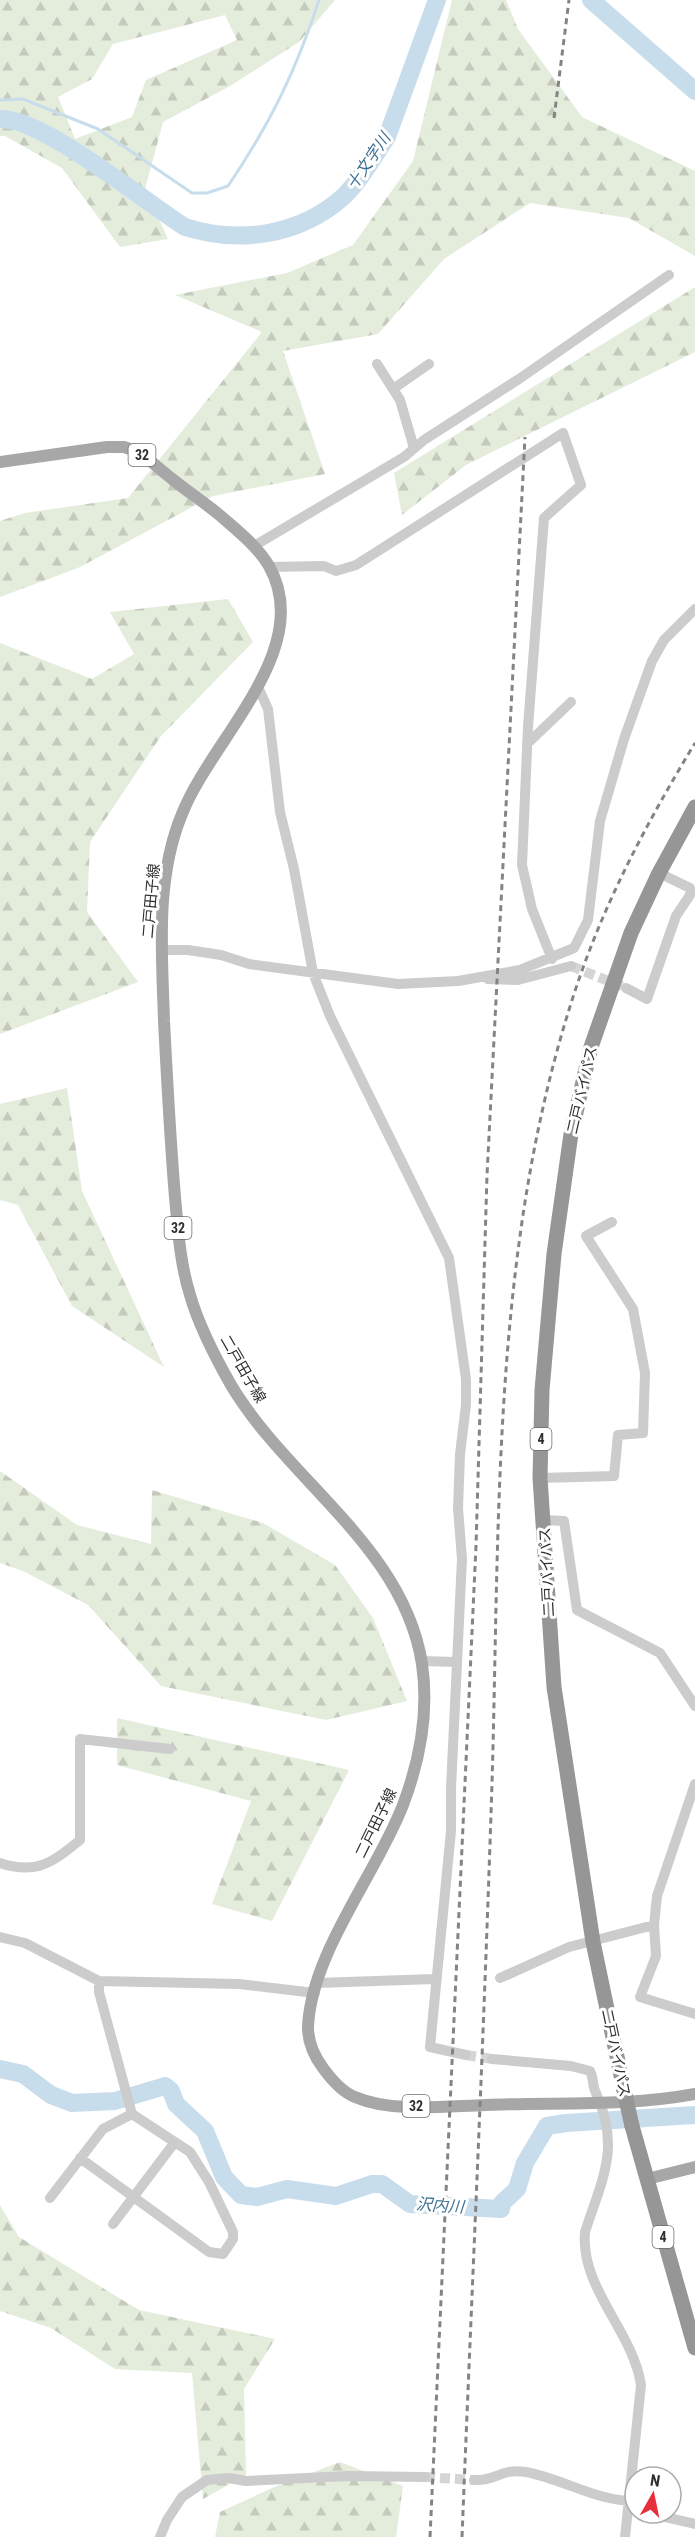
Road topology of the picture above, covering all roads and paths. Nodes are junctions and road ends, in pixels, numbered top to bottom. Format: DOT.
graph roads {
  1 [pos="669,275"];
  2 [pos="377,364"];
  3 [pos="429,364"];
  4 [pos="393,389"];
  5 [pos="414,448"];
  6 [pos="0,462"];
  7 [pos="254,546"];
  8 [pos="270,567"];
  9 [pos="695,609"];
  10 [pos="258,687"];
  11 [pos="571,702"];
  12 [pos="527,744"];
  13 [pos="695,807"];
  14 [pos="659,873"];
  15 [pos="162,950"];
  16 [pos="552,959"];
  17 [pos="571,966"];
  18 [pos="313,973"];
  19 [pos="472,978"];
  20 [pos="626,988"];
  21 [pos="612,1222"];
  22 [pos="540,1478"];
  23 [pos="544,1520"];
  24 [pos="421,1661"];
  25 [pos="457,1662"];
  26 [pos="695,1706"];
  27 [pos="171,1749"];
  28 [pos="695,1784"];
  29 [pos="0,1863"];
  30 [pos="654,1925"];
  31 [pos="0,1937"];
  32 [pos="593,1942"];
  33 [pos="500,1978"];
  34 [pos="435,1979"];
  35 [pos="99,1981"];
  36 [pos="316,1988"];
  37 [pos="695,2014"];
  38 [pos="466,2055"];
  39 [pos="492,2059"];
  40 [pos="695,2094"];
  41 [pos="602,2103"];
  42 [pos="132,2114"];
  43 [pos="175,2142"];
  44 [pos="80,2158"];
  45 [pos="695,2167"];
  46 [pos="647,2179"];
  47 [pos="133,2196"];
  48 [pos="50,2198"];
  49 [pos="113,2224"];
  50 [pos="695,2348"];
  51 [pos="633,2465"];
  52 [pos="425,2477"];
  53 [pos="474,2480"];
  54 [pos="623,2505"];
  55 [pos="160,2537"];
  1 -- 5 [label="street"];
  2 -- 4 [label="street"];
  3 -- 4 [label="street"];
  4 -- 5 [label="street"];
  5 -- 7 [label="street"];
  6 -- 7 [label="main road, 二戸田子線 / 32"];
  7 -- 8 [label="main road, 二戸田子線 / 32"];
  8 -- 10 [label="main road, 二戸田子線 / 32"];
  8 -- 12 [label="street"];
  9 -- 16 [label="street"];
  10 -- 15 [label="main road, 二戸田子線 / 32"];
  10 -- 18 [label="street"];
  11 -- 12 [label="street"];
  12 -- 16 [label="street"];
  13 -- 14 [label="highway, 二戸バイパス / 4"];
  14 -- 20 [label="street"];
  14 -- 22 [label="highway, 二戸バイパス / 4"];
  15 -- 18 [label="street"];
  15 -- 24 [label="main road, 二戸田子線 / 32"];
  16 -- 19 [label="street"];
  17 -- 19 [label="street"];
  18 -- 19 [label="street"];
  18 -- 25 [label="street"];
  21 -- 22 [label="street"];
  22 -- 23 [label="highway, 二戸バイパス / 4"];
  23 -- 26 [label="street"];
  23 -- 32 [label="highway, 二戸バイパス / 4"];
  24 -- 25 [label="street"];
  24 -- 36 [label="main road, 二戸田子線 / 32"];
  25 -- 34 [label="street"];
  27 -- 29 [label="street"];
  28 -- 30 [label="street"];
  30 -- 32 [label="street"];
  30 -- 37 [label="street"];
  31 -- 35 [label="street"];
  32 -- 33 [label="street"];
  32 -- 46 [label="highway, 二戸バイパス / 4, bridge"];
  34 -- 36 [label="street"];
  34 -- 38 [label="street"];
  35 -- 36 [label="street"];
  35 -- 42 [label="street"];
  36 -- 41 [label="main road, 二戸田子線 / 32"];
  39 -- 41 [label="street"];
  40 -- 41 [label="main road, 二戸田子線 / 32"];
  41 -- 51 [label="street"];
  42 -- 43 [label="street"];
  42 -- 44 [label="street"];
  43 -- 47 [label="street"];
  43 -- 47 [label="street"];
  44 -- 47 [label="street"];
  44 -- 48 [label="street"];
  45 -- 46 [label="main road"];
  46 -- 50 [label="highway, 二戸バイパス / 4"];
  47 -- 49 [label="street"];
  52 -- 55 [label="street"];
  53 -- 54 [label="street"];
}
